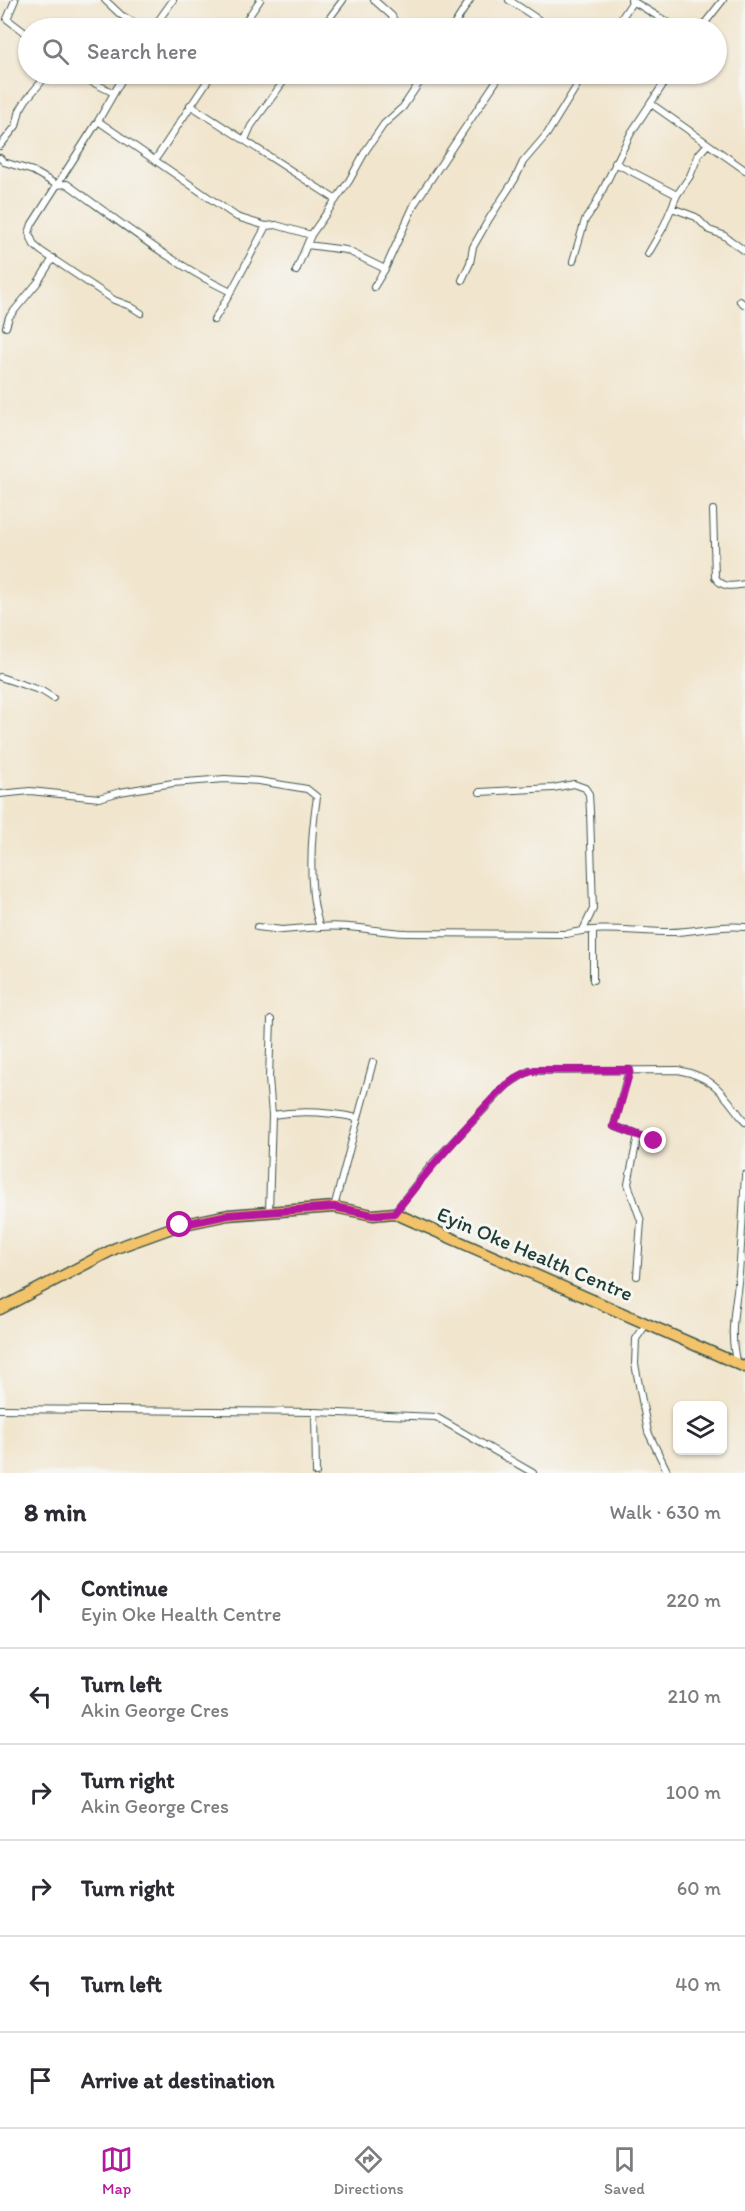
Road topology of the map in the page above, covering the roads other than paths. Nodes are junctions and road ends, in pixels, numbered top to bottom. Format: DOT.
graph roads {
  1 [pos="15,0"];
  2 [pos="105,0"];
  3 [pos="173,0"];
  4 [pos="260,0"];
  5 [pos="343,0"];
  6 [pos="374,0"];
  7 [pos="470,0"];
  8 [pos="509,0"];
  9 [pos="723,0"];
  10 [pos="632,1"];
  11 [pos="126,18"];
  12 [pos="160,18"];
  13 [pos="248,18"];
  14 [pos="330,18"];
  15 [pos="393,18"];
  16 [pos="458,18"];
  17 [pos="535,18"];
  18 [pos="621,18"];
  19 [pos="660,18"];
  20 [pos="709,18"];
  21 [pos="18,27"];
  22 [pos="40,84"];
  23 [pos="96,84"];
  24 [pos="119,84"];
  25 [pos="205,84"];
  26 [pos="282,84"];
  27 [pos="418,84"];
  28 [pos="494,84"];
  29 [pos="578,84"];
  30 [pos="663,84"];
  31 [pos="114,93"];
  32 [pos="650,102"];
  33 [pos="190,105"];
  34 [pos="98,121"];
  35 [pos="244,140"];
  36 [pos="708,144"];
  37 [pos="0,146"];
  38 [pos="0,158"];
  39 [pos="155,160"];
  40 [pos="615,163"];
  41 [pos="745,170"];
  42 [pos="57,185"];
  43 [pos="677,195"];
  44 [pos="334,199"];
  45 [pos="672,208"];
  46 [pos="266,226"];
  47 [pos="311,235"];
  48 [pos="307,245"];
  49 [pos="745,251"];
  50 [pos="648,255"];
  51 [pos="53,258"];
  52 [pos="573,261"];
  53 [pos="385,269"];
  54 [pos="296,271"];
  55 [pos="462,280"];
  56 [pos="374,287"];
  57 [pos="231,292"];
  58 [pos="141,313"];
  59 [pos="214,320"];
  60 [pos="6,327"];
  61 [pos="713,510"];
  62 [pos="745,584"];
  63 [pos="0,677"];
  64 [pos="53,698"];
  65 [pos="480,792"];
  66 [pos="0,794"];
  67 [pos="257,927"];
  68 [pos="320,927"];
  69 [pos="745,927"];
  70 [pos="583,930"];
  71 [pos="593,930"];
  72 [pos="593,980"];
  73 [pos="271,1020"];
  74 [pos="373,1062"];
  75 [pos="630,1070"];
  76 [pos="272,1115"];
  77 [pos="358,1118"];
  78 [pos="745,1122"];
  79 [pos="638,1135"];
  80 [pos="654,1141"];
  81 [pos="745,1175"];
  82 [pos="334,1207"];
  83 [pos="269,1211"];
  84 [pos="394,1213"];
  85 [pos="637,1276"];
  86 [pos="0,1309"];
  87 [pos="647,1323"];
  88 [pos="741,1366"];
  89 [pos="0,1409"];
  90 [pos="315,1412"];
  91 [pos="316,1473"];
  92 [pos="533,1473"];
  93 [pos="668,1473"];
  1 -- 21 [label="street"];
  2 -- 11 [label="street"];
  3 -- 12 [label="street"];
  4 -- 13 [label="street"];
  5 -- 14 [label="street"];
  6 -- 15 [label="street"];
  7 -- 16 [label="street"];
  8 -- 17 [label="street"];
  9 -- 20 [label="street"];
  10 -- 18 [label="street"];
  10 -- 19 [label="street"];
  22 -- 37 [label="street"];
  23 -- 31 [label="street"];
  24 -- 31 [label="street"];
  25 -- 33 [label="street"];
  26 -- 35 [label="street"];
  27 -- 44 [label="street"];
  28 -- 53 [label="street"];
  29 -- 55 [label="street"];
  30 -- 32 [label="street"];
  31 -- 34 [label="street"];
  32 -- 36 [label="street"];
  32 -- 40 [label="street"];
  33 -- 35 [label="street"];
  33 -- 39 [label="street"];
  34 -- 39 [label="street"];
  34 -- 42 [label="street"];
  35 -- 44 [label="street"];
  36 -- 41 [label="street"];
  36 -- 43 [label="street"];
  38 -- 42 [label="street"];
  39 -- 46 [label="street"];
  40 -- 43 [label="street"];
  40 -- 52 [label="street"];
  42 -- 51 [label="street"];
  42 -- 57 [label="street"];
  43 -- 45 [label="street"];
  44 -- 47 [label="street"];
  45 -- 49 [label="street"];
  45 -- 50 [label="street"];
  46 -- 47 [label="street"];
  46 -- 57 [label="street"];
  47 -- 48 [label="street"];
  48 -- 53 [label="street"];
  48 -- 54 [label="street"];
  51 -- 58 [label="street"];
  51 -- 60 [label="street"];
  53 -- 56 [label="street"];
  57 -- 59 [label="street"];
  61 -- 62 [label="street"];
  63 -- 64 [label="street"];
  65 -- 70 [label="street"];
  66 -- 68 [label="street"];
  67 -- 68 [label="street"];
  68 -- 70 [label="street"];
  69 -- 71 [label="street"];
  70 -- 71 [label="street"];
  71 -- 72 [label="street"];
  73 -- 76 [label="street"];
  74 -- 77 [label="street"];
  75 -- 78 [label="street"];
  75 -- 79 [label="street"];
  75 -- 84 [label="street"];
  76 -- 77 [label="street"];
  76 -- 83 [label="street"];
  77 -- 82 [label="street"];
  79 -- 80 [label="street"];
  79 -- 85 [label="street"];
  81 -- 88 [label="street"];
  82 -- 83 [label="main road, Eyin Oke Health Centre"];
  82 -- 84 [label="main road, Eyin Oke Health Centre"];
  83 -- 86 [label="main road, Eyin Oke Health Centre"];
  84 -- 87 [label="main road, Eyin Oke Health Centre"];
  87 -- 88 [label="main road, Eyin Oke Health Centre"];
  87 -- 93 [label="street"];
  89 -- 90 [label="street"];
  90 -- 91 [label="street"];
  90 -- 92 [label="street"];
}
